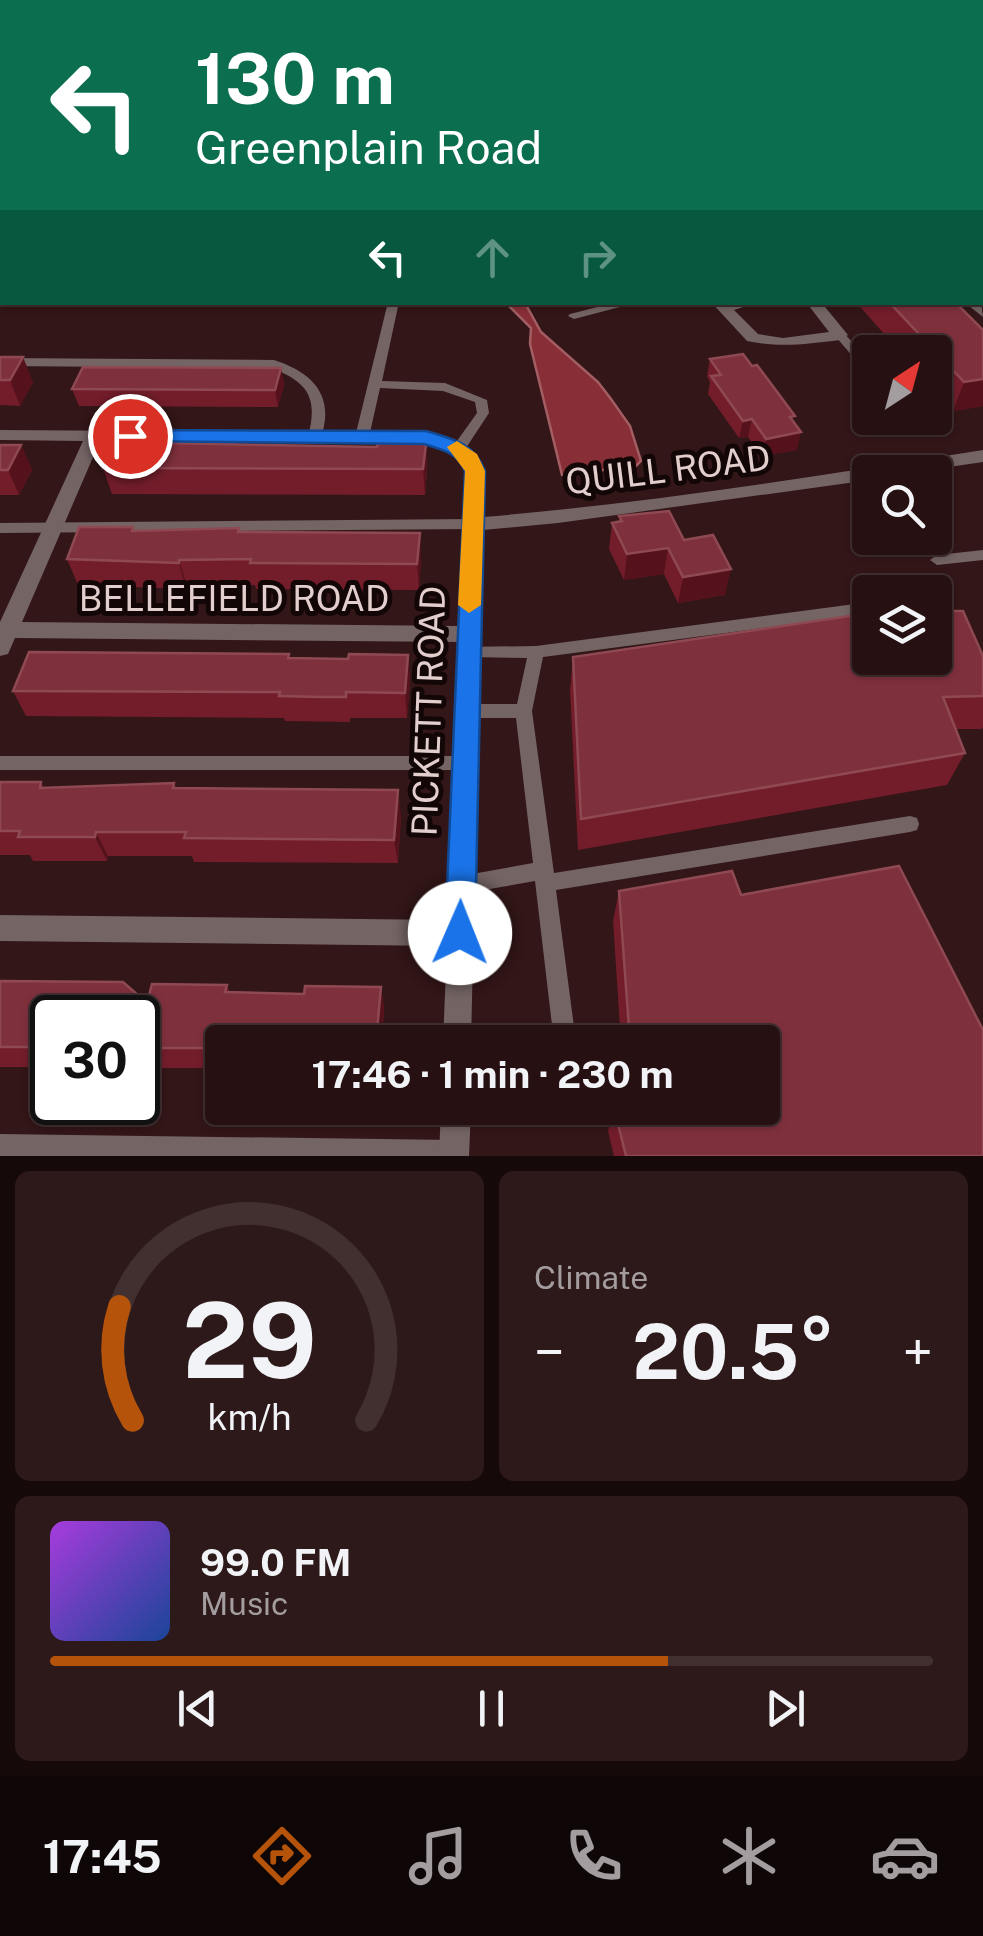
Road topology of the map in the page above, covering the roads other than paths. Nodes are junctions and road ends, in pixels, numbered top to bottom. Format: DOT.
graph roads {
  1 [pos="393,305"];
  2 [pos="621,305"];
  3 [pos="720,305"];
  4 [pos="815,305"];
  5 [pos="574,316"];
  6 [pos="840,335"];
  7 [pos="852,349"];
  8 [pos="0,362"];
  9 [pos="375,384"];
  10 [pos="0,436"];
  11 [pos="94,436"];
  12 [pos="315,437"];
  13 [pos="362,437"];
  14 [pos="459,448"];
  15 [pos="983,456"];
  16 [pos="952,461"];
  17 [pos="852,476"];
  18 [pos="473,524"];
  19 [pos="0,528"];
  20 [pos="54,528"];
  21 [pos="983,554"];
  22 [pos="937,560"];
  23 [pos="852,610"];
  24 [pos="3,636"];
  25 [pos="468,642"];
  26 [pos="536,652"];
  27 [pos="466,711"];
  28 [pos="524,711"];
  29 [pos="0,763"];
  30 [pos="464,764"];
  31 [pos="910,824"];
  32 [pos="546,876"];
  33 [pos="462,885"];
  34 [pos="0,928"];
  35 [pos="460,933"];
  36 [pos="457,1025"];
  37 [pos="563,1025"];
  38 [pos="455,1125"];
  39 [pos="0,1145"];
  40 [pos="454,1153"];
  1 -- 9 [label="lane"];
  2 -- 5 [label="lane"];
  3 -- 6 [label="street"];
  4 -- 6 [label="street"];
  6 -- 7 [label="lane"];
  8 -- 12 [label="lane"];
  9 -- 13 [label="lane"];
  9 -- 14 [label="lane"];
  10 -- 11 [label="street"];
  11 -- 12 [label="street"];
  11 -- 20 [label="street"];
  12 -- 13 [label="street"];
  13 -- 14 [label="street"];
  14 -- 18 [label="street, PICKETT ROAD"];
  15 -- 16 [label="street"];
  17 -- 18 [label="street, QUILL ROAD"];
  18 -- 20 [label="lane"];
  18 -- 25 [label="street, PICKETT ROAD"];
  19 -- 20 [label="lane"];
  20 -- 24 [label="street"];
  21 -- 22 [label="lane"];
  23 -- 26 [label="lane"];
  24 -- 25 [label="street, BELLEFIELD ROAD"];
  25 -- 26 [label="lane"];
  25 -- 27 [label="street, PICKETT ROAD"];
  26 -- 28 [label="lane"];
  27 -- 28 [label="lane"];
  27 -- 30 [label="street, PICKETT ROAD"];
  28 -- 32 [label="lane"];
  29 -- 30 [label="lane"];
  30 -- 33 [label="street, PICKETT ROAD"];
  31 -- 32 [label="lane"];
  32 -- 33 [label="lane"];
  32 -- 37 [label="lane"];
  33 -- 35 [label="street, PICKETT ROAD"];
  34 -- 35 [label="street"];
  35 -- 36 [label="street, PICKETT ROAD"];
  38 -- 40 [label="street"];
  39 -- 40 [label="lane"];
}
